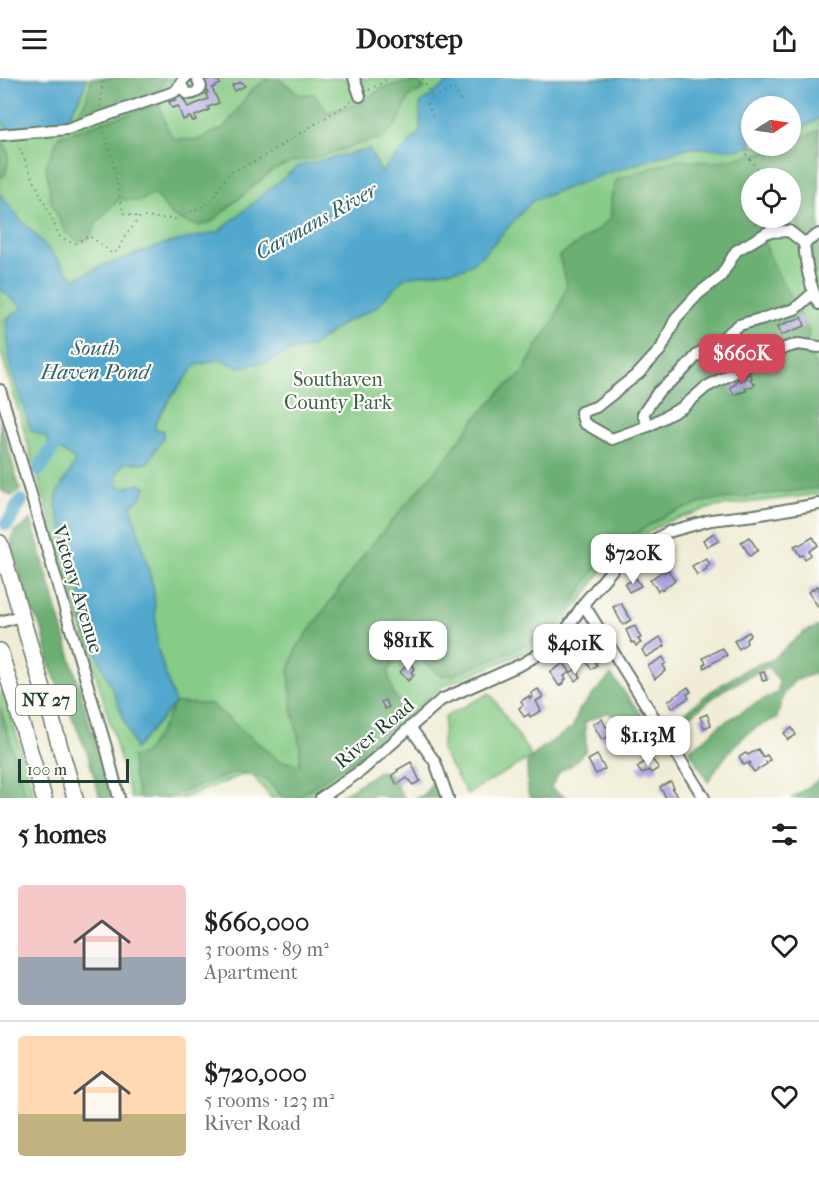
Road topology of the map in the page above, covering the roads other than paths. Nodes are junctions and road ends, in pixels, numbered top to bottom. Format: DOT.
graph roads {
  1 [pos="197,78"];
  2 [pos="354,78"];
  3 [pos="183,82"];
  4 [pos="360,96"];
  5 [pos="0,135"];
  6 [pos="819,234"];
  7 [pos="804,243"];
  8 [pos="813,293"];
  9 [pos="819,304"];
  10 [pos="819,347"];
  11 [pos="0,390"];
  12 [pos="648,426"];
  13 [pos="819,504"];
  14 [pos="0,543"];
  15 [pos="584,604"];
  16 [pos="21,616"];
  17 [pos="0,622"];
  18 [pos="0,651"];
  19 [pos="410,726"];
  20 [pos="44,798"];
  21 [pos="75,798"];
  22 [pos="119,798"];
  23 [pos="321,798"];
  24 [pos="448,798"];
  25 [pos="704,798"];
  1 -- 3 [label="street"];
  2 -- 4 [label="street"];
  3 -- 5 [label="street"];
  6 -- 7 [label="street"];
  7 -- 8 [label="street"];
  7 -- 12 [label="street"];
  8 -- 9 [label="street"];
  8 -- 12 [label="street"];
  10 -- 12 [label="street"];
  11 -- 22 [label="street, Victory Avenue"];
  13 -- 15 [label="street, River Road"];
  14 -- 16 [label="highway, NY 27"];
  15 -- 19 [label="street, River Road"];
  15 -- 25 [label="street"];
  16 -- 17 [label="street"];
  16 -- 21 [label="highway, NY 27"];
  18 -- 20 [label="highway, NY 27"];
  19 -- 23 [label="street, River Road"];
  19 -- 24 [label="street"];
}
